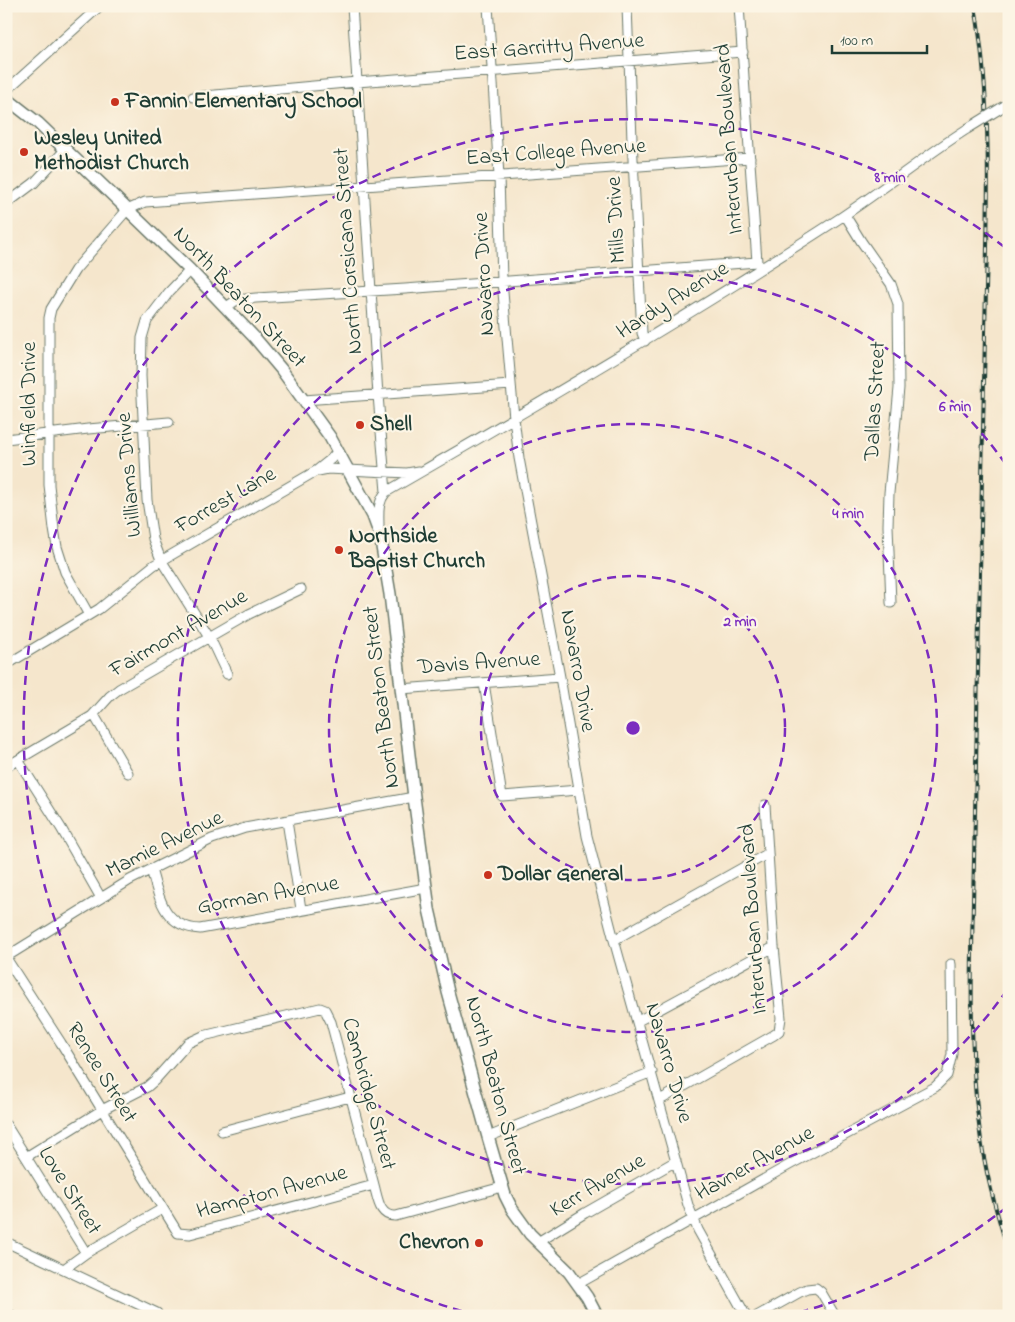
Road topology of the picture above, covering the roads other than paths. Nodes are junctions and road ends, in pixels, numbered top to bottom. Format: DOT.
graph roads {
  1 [pos="100,6"];
  2 [pos="352,6"];
  3 [pos="488,6"];
  4 [pos="627,6"];
  5 [pos="739,6"];
  6 [pos="743,52"];
  7 [pos="630,61"];
  8 [pos="492,72"];
  9 [pos="357,82"];
  10 [pos="7,90"];
  11 [pos="193,97"];
  12 [pos="1009,103"];
  13 [pos="65,150"];
  14 [pos="750,158"];
  15 [pos="634,166"];
  16 [pos="499,176"];
  17 [pos="364,186"];
  18 [pos="6,204"];
  19 [pos="127,210"];
  20 [pos="845,215"];
  21 [pos="759,265"];
  22 [pos="190,270"];
  23 [pos="639,272"];
  24 [pos="502,281"];
  25 [pos="371,290"];
  26 [pos="226,307"];
  27 [pos="645,341"];
  28 [pos="511,385"];
  29 [pos="378,395"];
  30 [pos="304,400"];
  31 [pos="514,418"];
  32 [pos="169,422"];
  33 [pos="143,424"];
  34 [pos="49,433"];
  35 [pos="6,439"];
  36 [pos="338,451"];
  37 [pos="348,469"];
  38 [pos="316,471"];
  39 [pos="384,471"];
  40 [pos="422,471"];
  41 [pos="386,492"];
  42 [pos="380,535"];
  43 [pos="162,560"];
  44 [pos="301,589"];
  45 [pos="891,603"];
  46 [pos="89,615"];
  47 [pos="210,638"];
  48 [pos="6,665"];
  49 [pos="227,674"];
  50 [pos="560,677"];
  51 [pos="484,682"];
  52 [pos="401,689"];
  53 [pos="94,715"];
  54 [pos="18,760"];
  55 [pos="6,767"];
  56 [pos="128,773"];
  57 [pos="579,790"];
  58 [pos="414,797"];
  59 [pos="764,805"];
  60 [pos="287,821"];
  61 [pos="767,854"];
  62 [pos="151,869"];
  63 [pos="426,888"];
  64 [pos="101,898"];
  65 [pos="301,909"];
  66 [pos="614,940"];
  67 [pos="774,947"];
  68 [pos="6,958"];
  69 [pos="951,964"];
  70 [pos="638,1021"];
  71 [pos="652,1072"];
  72 [pos="350,1097"];
  73 [pos="660,1100"];
  74 [pos="102,1110"];
  75 [pos="6,1125"];
  76 [pos="222,1131"];
  77 [pos="488,1137"];
  78 [pos="26,1157"];
  79 [pos="676,1162"];
  80 [pos="374,1185"];
  81 [pos="502,1187"];
  82 [pos="162,1209"];
  83 [pos="693,1219"];
  84 [pos="6,1242"];
  85 [pos="538,1242"];
  86 [pos="86,1253"];
  87 [pos="64,1269"];
  88 [pos="578,1284"];
  89 [pos="157,1313"];
  90 [pos="597,1316"];
  91 [pos="746,1316"];
  92 [pos="757,1316"];
  93 [pos="835,1316"];
  1 -- 10 [label="street"];
  2 -- 9 [label="street, North Corsicana Street"];
  3 -- 8 [label="street, Navarro Drive"];
  4 -- 7 [label="street, Mills Drive"];
  5 -- 6 [label="street, Interurban Boulevard"];
  6 -- 7 [label="street, East Garritty Avenue"];
  6 -- 14 [label="street, Interurban Boulevard"];
  7 -- 8 [label="street, East Garritty Avenue"];
  7 -- 15 [label="street, Mills Drive"];
  8 -- 9 [label="street, East Garritty Avenue"];
  8 -- 16 [label="street, Navarro Drive"];
  9 -- 11 [label="street, East Garritty Avenue"];
  9 -- 17 [label="street, North Corsicana Street"];
  10 -- 13 [label="main road, North Beaton Street"];
  12 -- 20 [label="street, Hardy Avenue, bridge"];
  13 -- 18 [label="street"];
  13 -- 19 [label="main road, North Beaton Street"];
  14 -- 15 [label="street, East College Avenue"];
  14 -- 21 [label="street, Interurban Boulevard"];
  15 -- 16 [label="street, East College Avenue"];
  15 -- 23 [label="street, Mills Drive"];
  16 -- 17 [label="street, East College Avenue"];
  16 -- 24 [label="street, Navarro Drive"];
  17 -- 19 [label="street, East College Avenue"];
  17 -- 25 [label="street, North Corsicana Street"];
  19 -- 22 [label="main road, North Beaton Street"];
  19 -- 34 [label="street, Winfield Drive"];
  20 -- 21 [label="street, Hardy Avenue"];
  20 -- 45 [label="street, Dallas Street"];
  21 -- 23 [label="street"];
  21 -- 27 [label="street, Hardy Avenue"];
  22 -- 26 [label="main road, North Beaton Street"];
  22 -- 33 [label="street, Williams Drive"];
  23 -- 24 [label="street"];
  23 -- 27 [label="street, Mills Drive"];
  24 -- 25 [label="street"];
  24 -- 28 [label="street, Navarro Drive"];
  25 -- 26 [label="street"];
  25 -- 29 [label="street, North Corsicana Street"];
  26 -- 30 [label="main road, North Beaton Street"];
  27 -- 31 [label="street, Hardy Avenue"];
  28 -- 29 [label="street"];
  28 -- 31 [label="street, Navarro Drive"];
  29 -- 30 [label="street"];
  29 -- 39 [label="street, North Corsicana Street"];
  30 -- 36 [label="main road, North Beaton Street"];
  31 -- 40 [label="street, Hardy Avenue"];
  31 -- 50 [label="street, Navarro Drive"];
  32 -- 33 [label="street"];
  33 -- 34 [label="street"];
  33 -- 43 [label="street, Williams Drive"];
  34 -- 35 [label="street"];
  34 -- 46 [label="street, Winfield Drive"];
  36 -- 37 [label="main road, North Beaton Street"];
  36 -- 38 [label="street, Forrest Lane"];
  37 -- 38 [label="street, Forrest Lane"];
  37 -- 39 [label="street, Forrest Lane"];
  37 -- 42 [label="main road, North Beaton Street"];
  38 -- 43 [label="street, Forrest Lane"];
  39 -- 40 [label="street, Forrest Lane"];
  39 -- 41 [label="street, North Corsicana Street"];
  40 -- 41 [label="street, Hardy Avenue"];
  41 -- 42 [label="street"];
  42 -- 52 [label="main road, North Beaton Street"];
  43 -- 46 [label="street, Forrest Lane"];
  43 -- 47 [label="street, Williams Drive"];
  44 -- 47 [label="street, Fairmont Avenue"];
  46 -- 48 [label="street, Forrest Lane"];
  47 -- 49 [label="street, Williams Drive"];
  47 -- 53 [label="street, Fairmont Avenue"];
  50 -- 51 [label="street, Davis Avenue"];
  50 -- 57 [label="street, Navarro Drive"];
  51 -- 52 [label="street, Davis Avenue"];
  51 -- 57 [label="street"];
  52 -- 58 [label="main road, North Beaton Street"];
  53 -- 54 [label="street, Fairmont Avenue"];
  53 -- 56 [label="street"];
  54 -- 55 [label="street, Fairmont Avenue"];
  54 -- 64 [label="street"];
  57 -- 66 [label="street, Navarro Drive"];
  58 -- 60 [label="street, Mamie Avenue"];
  58 -- 63 [label="main road, North Beaton Street"];
  59 -- 61 [label="street, Interurban Boulevard"];
  60 -- 62 [label="street, Mamie Avenue"];
  60 -- 65 [label="street"];
  61 -- 66 [label="street"];
  61 -- 67 [label="street, Interurban Boulevard"];
  62 -- 64 [label="street, Mamie Avenue"];
  62 -- 65 [label="street, Gorman Avenue"];
  63 -- 65 [label="street, Gorman Avenue"];
  63 -- 77 [label="main road, North Beaton Street"];
  64 -- 68 [label="street, Mamie Avenue"];
  66 -- 70 [label="street, Navarro Drive"];
  67 -- 70 [label="street"];
  67 -- 73 [label="street, Interurban Boulevard"];
  68 -- 74 [label="street, Renee Street"];
  69 -- 83 [label="street, Havner Avenue"];
  70 -- 71 [label="street, Navarro Drive"];
  71 -- 73 [label="street, Navarro Drive"];
  71 -- 77 [label="street"];
  72 -- 74 [label="street, Cambridge Street"];
  72 -- 76 [label="street"];
  72 -- 80 [label="street, Cambridge Street"];
  73 -- 79 [label="street, Navarro Drive"];
  74 -- 78 [label="street"];
  74 -- 82 [label="street, Renee Street"];
  75 -- 78 [label="street, Love Street"];
  77 -- 81 [label="main road, North Beaton Street"];
  78 -- 86 [label="street, Love Street"];
  79 -- 83 [label="street, Navarro Drive"];
  79 -- 85 [label="street, Kerr Avenue"];
  80 -- 81 [label="street, Cambridge Street"];
  80 -- 82 [label="street, Hampton Avenue"];
  81 -- 85 [label="main road, North Beaton Street"];
  82 -- 86 [label="street, Hampton Avenue"];
  83 -- 88 [label="street, Havner Avenue"];
  83 -- 91 [label="street, Navarro Drive"];
  84 -- 87 [label="street"];
  85 -- 88 [label="main road, North Beaton Street"];
  86 -- 87 [label="street, Love Street"];
  87 -- 89 [label="street"];
  88 -- 90 [label="main road, North Beaton Street"];
  92 -- 93 [label="street"];
}
